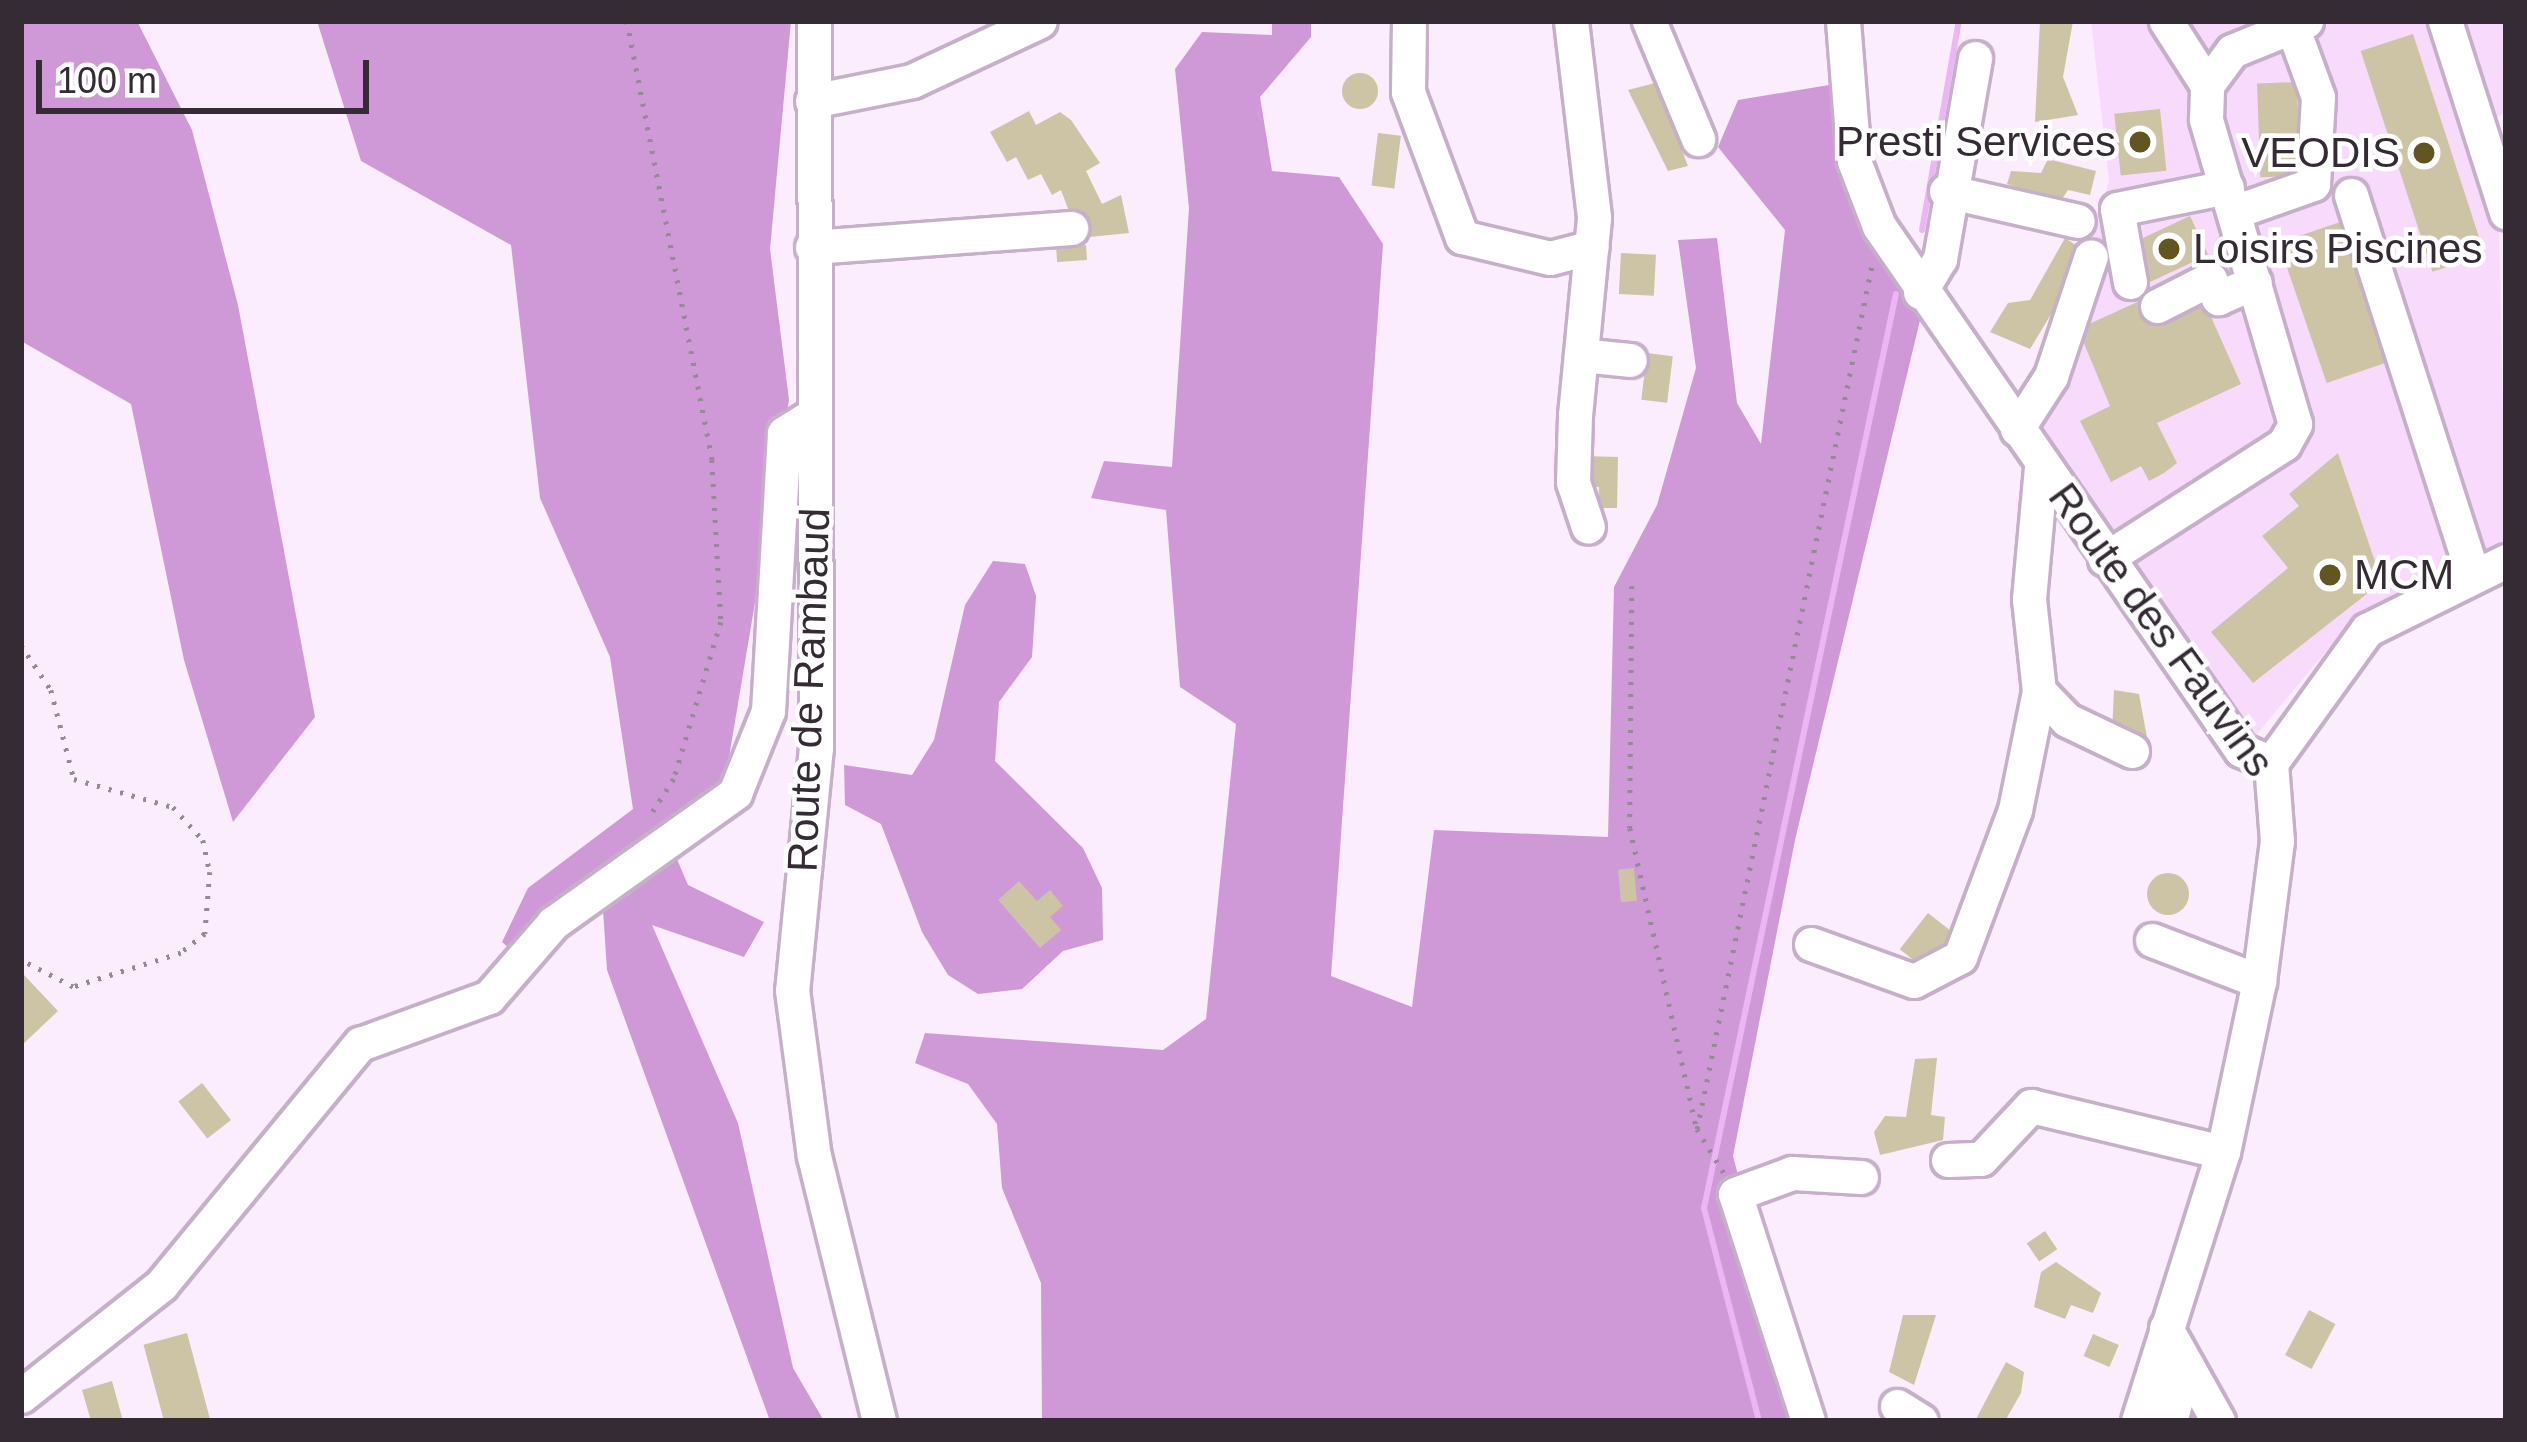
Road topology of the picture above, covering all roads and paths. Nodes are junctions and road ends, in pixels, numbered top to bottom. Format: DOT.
graph roads {
  1 [pos="627,21"];
  2 [pos="814,21"];
  3 [pos="1040,21"];
  4 [pos="1408,21"];
  5 [pos="1571,21"];
  6 [pos="1648,21"];
  7 [pos="1843,21"];
  8 [pos="2167,21"];
  9 [pos="2445,21"];
  10 [pos="2299,24"];
  11 [pos="1975,58"];
  12 [pos="2207,85"];
  13 [pos="812,101"];
  14 [pos="1698,139"];
  15 [pos="1946,190"];
  16 [pos="2351,196"];
  17 [pos="2230,200"];
  18 [pos="2506,212"];
  19 [pos="2078,221"];
  20 [pos="1879,226"];
  21 [pos="1071,228"];
  22 [pos="812,247"];
  23 [pos="1592,247"];
  24 [pos="2091,256"];
  25 [pos="2130,282"];
  26 [pos="2255,282"];
  27 [pos="1920,292"];
  28 [pos="2157,305"];
  29 [pos="1581,355"];
  30 [pos="1630,360"];
  31 [pos="815,413"];
  32 [pos="2018,429"];
  33 [pos="2041,467"];
  34 [pos="1588,526"];
  35 [pos="2104,559"];
  36 [pos="2506,561"];
  37 [pos="2472,572"];
  38 [pos="1632,586"];
  39 [pos="21,645"];
  40 [pos="2039,691"];
  41 [pos="2132,751"];
  42 [pos="2270,763"];
  43 [pos="635,839"];
  44 [pos="2152,940"];
  45 [pos="1811,944"];
  46 [pos="21,960"];
  47 [pos="2258,981"];
  48 [pos="1697,1129"];
  49 [pos="2223,1152"];
  50 [pos="1948,1160"];
  51 [pos="1722,1169"];
  52 [pos="1861,1178"];
  53 [pos="2166,1328"];
  54 [pos="2183,1375"];
  55 [pos="21,1396"];
  56 [pos="879,1421"];
  57 [pos="1808,1421"];
  58 [pos="2138,1421"];
  59 [pos="2170,1421"];
  60 [pos="2218,1421"];
  1 -- 43 [label="path"];
  2 -- 13 [label="street, Route de Rambaud"];
  3 -- 13 [label="street"];
  4 -- 23 [label="street"];
  5 -- 23 [label="street"];
  6 -- 14 [label="street"];
  7 -- 20 [label="street, Route des Fauvins"];
  8 -- 12 [label="street"];
  9 -- 18 [label="street"];
  10 -- 12 [label="street"];
  10 -- 17 [label="street"];
  11 -- 15 [label="street"];
  12 -- 17 [label="street"];
  13 -- 22 [label="street, Route de Rambaud"];
  15 -- 19 [label="street"];
  15 -- 27 [label="street"];
  16 -- 37 [label="street"];
  17 -- 25 [label="street"];
  17 -- 26 [label="street"];
  20 -- 27 [label="street, Route des Fauvins"];
  20 -- 48 [label="path"];
  21 -- 22 [label="street"];
  22 -- 31 [label="street, Route de Rambaud"];
  23 -- 29 [label="street"];
  24 -- 32 [label="street"];
  26 -- 28 [label="street"];
  26 -- 35 [label="street"];
  27 -- 32 [label="street, Route des Fauvins"];
  29 -- 30 [label="street"];
  29 -- 34 [label="street"];
  31 -- 55 [label="street"];
  31 -- 56 [label="street, Route de Rambaud"];
  32 -- 33 [label="street, Route des Fauvins"];
  33 -- 35 [label="street, Route des Fauvins"];
  33 -- 40 [label="street"];
  35 -- 42 [label="street, Route des Fauvins"];
  36 -- 37 [label="street"];
  37 -- 42 [label="street"];
  38 -- 48 [label="path"];
  39 -- 46 [label="path"];
  40 -- 41 [label="street"];
  40 -- 45 [label="street"];
  42 -- 47 [label="street, Route des Fauvins"];
  44 -- 47 [label="street"];
  47 -- 49 [label="street, Route des Fauvins"];
  48 -- 51 [label="path"];
  49 -- 50 [label="street"];
  49 -- 53 [label="street, Route des Fauvins"];
  52 -- 57 [label="street"];
  53 -- 54 [label="street"];
  53 -- 58 [label="street, Route des Fauvins"];
  54 -- 59 [label="street"];
  54 -- 60 [label="street"];
}
